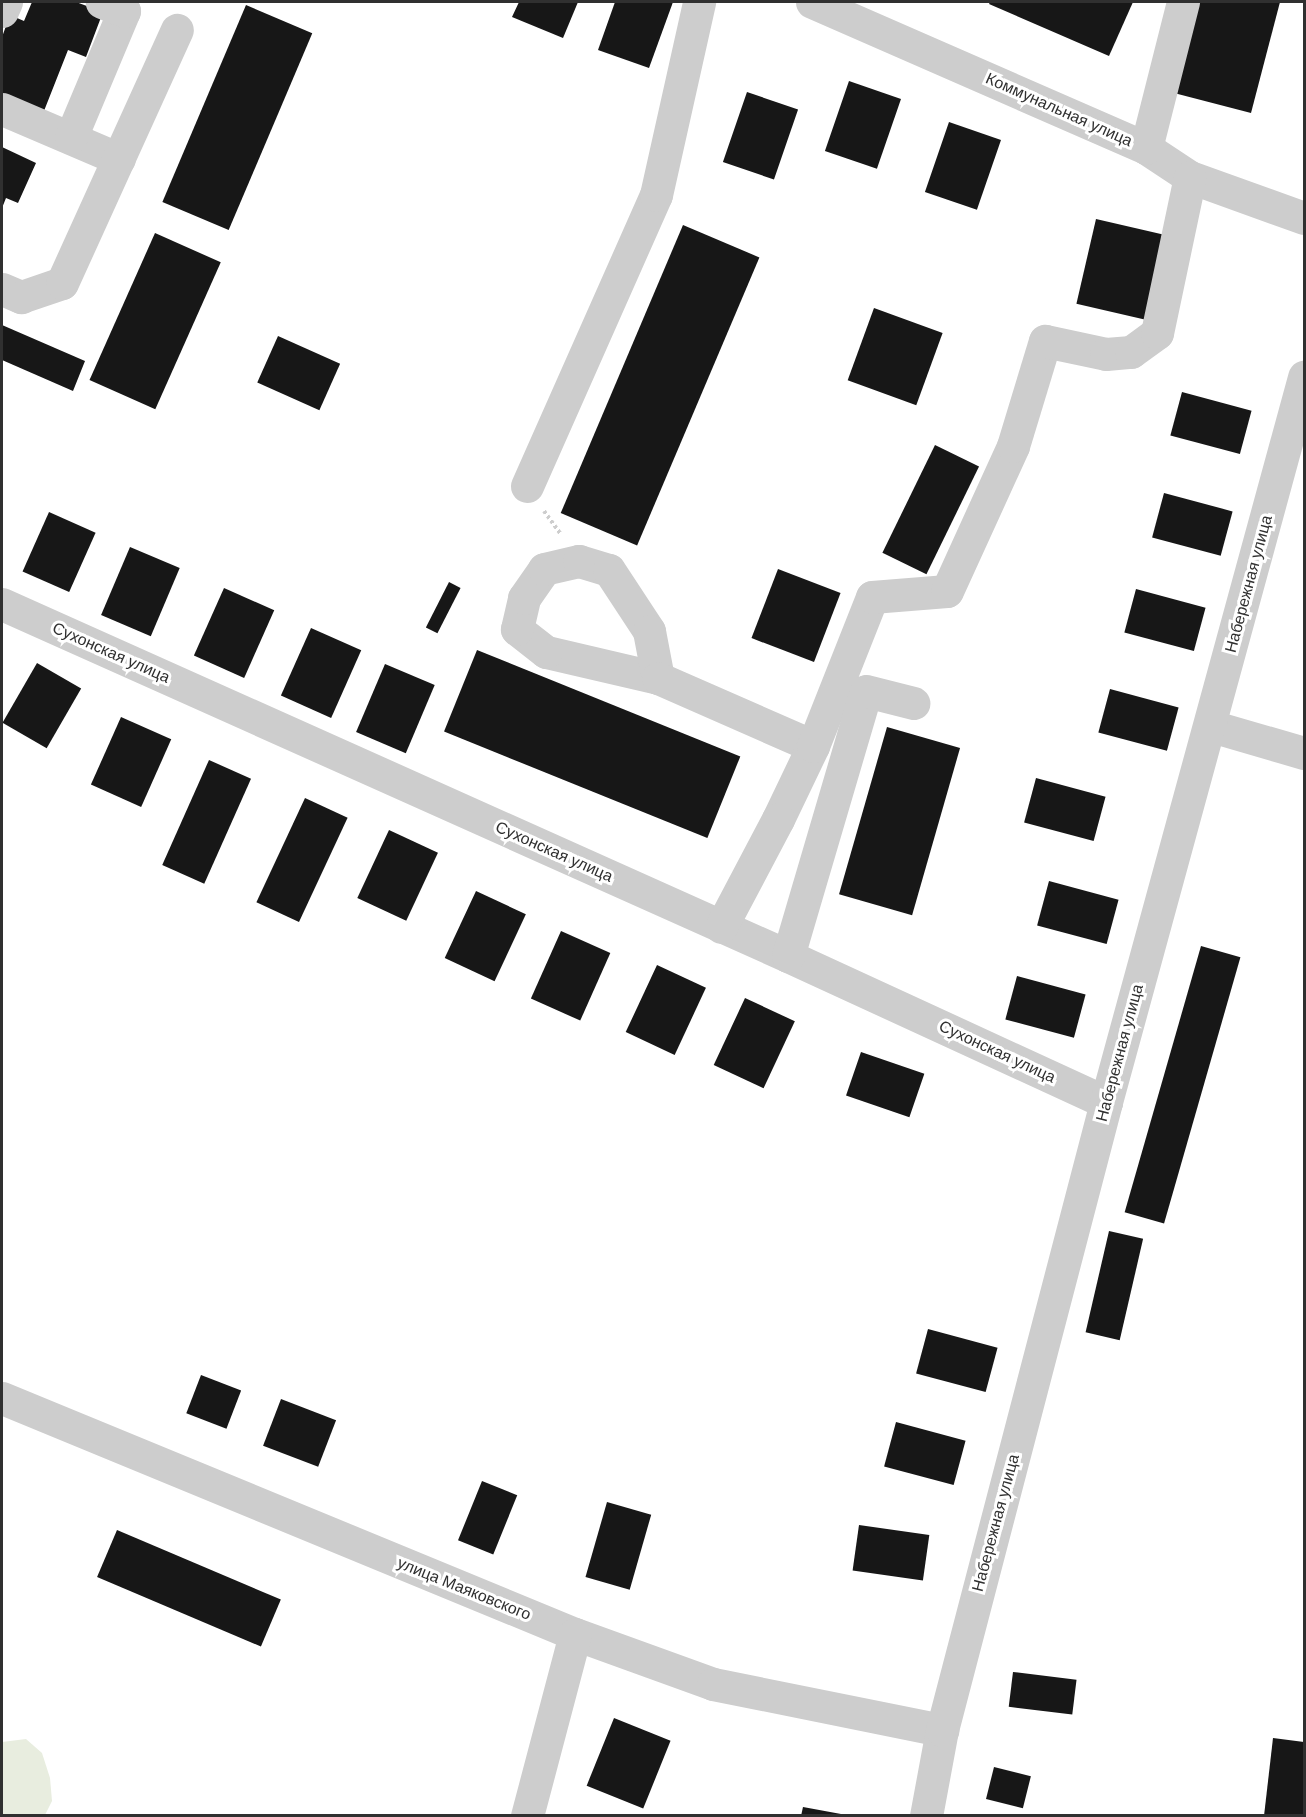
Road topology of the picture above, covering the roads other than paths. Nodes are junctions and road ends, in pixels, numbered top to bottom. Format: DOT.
graph roads {
  1 [pos="6,2"];
  2 [pos="102,2"];
  3 [pos="699,2"];
  4 [pos="812,2"];
  5 [pos="1183,2"];
  6 [pos="851,9"];
  7 [pos="2,11"];
  8 [pos="177,30"];
  9 [pos="2,109"];
  10 [pos="71,137"];
  11 [pos="1146,148"];
  12 [pos="119,159"];
  13 [pos="1190,177"];
  14 [pos="1305,218"];
  15 [pos="2,289"];
  16 [pos="1305,377"];
  17 [pos="527,486"];
  18 [pos="2,604"];
  19 [pos="658,678"];
  20 [pos="913,703"];
  21 [pos="1210,726"];
  22 [pos="813,746"];
  23 [pos="1305,753"];
  24 [pos="721,927"];
  25 [pos="788,956"];
  26 [pos="1106,1102"];
  27 [pos="2,1398"];
  28 [pos="575,1634"];
  29 [pos="942,1730"];
  30 [pos="527,1815"];
  31 [pos="926,1815"];
  1 -- 7 [label="street"];
  2 -- 10 [label="street"];
  3 -- 17 [label="street"];
  4 -- 6 [label="street, Коммунальная улица"];
  5 -- 11 [label="street"];
  6 -- 11 [label="street, Коммунальная улица"];
  8 -- 12 [label="street"];
  9 -- 10 [label="street"];
  10 -- 12 [label="street"];
  11 -- 13 [label="street, Коммунальная улица"];
  12 -- 15 [label="street"];
  13 -- 14 [label="street, Коммунальная улица"];
  13 -- 22 [label="street"];
  16 -- 21 [label="street, Набережная улица"];
  18 -- 24 [label="street, Сухонская улица"];
  19 -- 19 [label="street"];
  19 -- 22 [label="street"];
  20 -- 25 [label="street"];
  21 -- 23 [label="street"];
  21 -- 26 [label="street, Набережная улица"];
  22 -- 24 [label="street"];
  24 -- 25 [label="street, Сухонская улица"];
  25 -- 26 [label="street, Сухонская улица"];
  26 -- 29 [label="street, Набережная улица"];
  27 -- 28 [label="street, улица Маяковского"];
  28 -- 29 [label="street, улица Маяковского"];
  28 -- 30 [label="street"];
  29 -- 31 [label="street, Набережная улица"];
}
